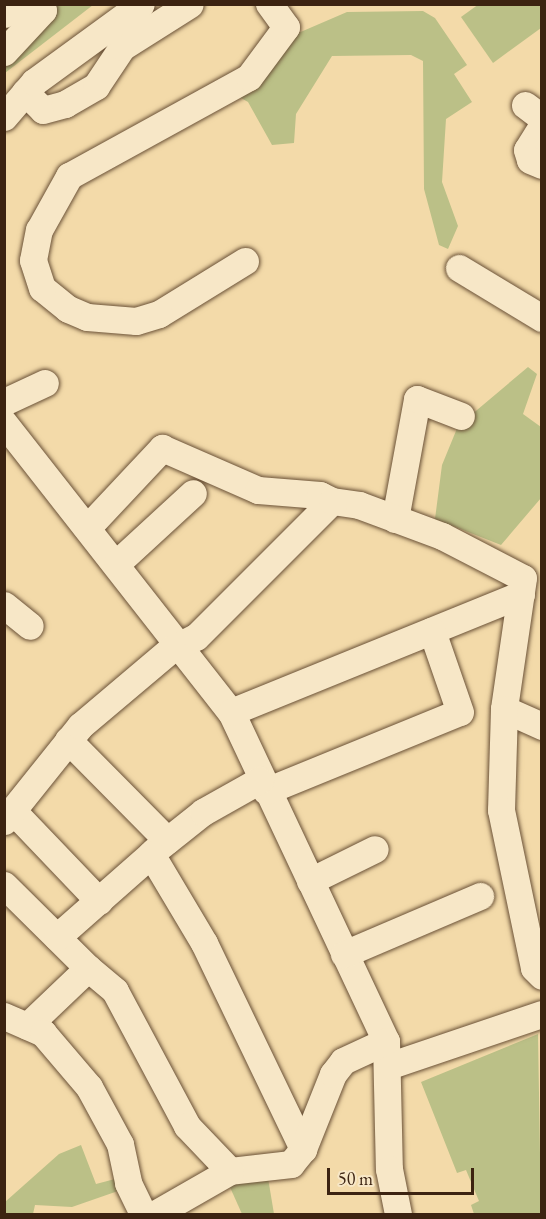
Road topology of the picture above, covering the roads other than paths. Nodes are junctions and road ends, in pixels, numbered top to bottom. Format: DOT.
graph roads {
  1 [pos="19,4"];
  2 [pos="39,4"];
  3 [pos="141,4"];
  4 [pos="190,4"];
  5 [pos="269,4"];
  6 [pos="4,14"];
  7 [pos="4,52"];
  8 [pos="25,92"];
  9 [pos="536,116"];
  10 [pos="4,117"];
  11 [pos="542,165"];
  12 [pos="245,261"];
  13 [pos="459,268"];
  14 [pos="542,318"];
  15 [pos="45,383"];
  16 [pos="4,402"];
  17 [pos="461,416"];
  18 [pos="4,423"];
  19 [pos="193,493"];
  20 [pos="332,501"];
  21 [pos="395,519"];
  22 [pos="87,528"];
  23 [pos="117,563"];
  24 [pos="521,594"];
  25 [pos="4,605"];
  26 [pos="30,626"];
  27 [pos="432,631"];
  28 [pos="530,638"];
  29 [pos="183,644"];
  30 [pos="504,709"];
  31 [pos="231,712"];
  32 [pos="542,726"];
  33 [pos="68,740"];
  34 [pos="263,786"];
  35 [pos="8,816"];
  36 [pos="159,847"];
  37 [pos="375,849"];
  38 [pos="310,881"];
  39 [pos="4,885"];
  40 [pos="480,896"];
  41 [pos="99,902"];
  42 [pos="57,937"];
  43 [pos="344,954"];
  44 [pos="88,968"];
  45 [pos="542,976"];
  46 [pos="542,1014"];
  47 [pos="16,1021"];
  48 [pos="388,1053"];
  49 [pos="303,1149"];
  50 [pos="230,1172"];
  51 [pos="143,1215"];
  52 [pos="155,1215"];
  53 [pos="398,1215"];
  1 -- 6 [label="street"];
  2 -- 7 [label="street"];
  3 -- 8 [label="street"];
  4 -- 8 [label="street"];
  5 -- 12 [label="street"];
  8 -- 10 [label="street"];
  9 -- 11 [label="street"];
  13 -- 14 [label="street"];
  15 -- 16 [label="street"];
  17 -- 21 [label="street"];
  18 -- 22 [label="street"];
  19 -- 23 [label="street"];
  20 -- 21 [label="street"];
  20 -- 22 [label="street"];
  20 -- 29 [label="street"];
  21 -- 24 [label="street"];
  22 -- 23 [label="street"];
  23 -- 29 [label="street"];
  24 -- 27 [label="street"];
  24 -- 28 [label="street"];
  25 -- 26 [label="street"];
  27 -- 31 [label="street"];
  27 -- 34 [label="street"];
  28 -- 30 [label="street"];
  29 -- 31 [label="street"];
  29 -- 33 [label="street"];
  30 -- 32 [label="street"];
  30 -- 45 [label="street"];
  31 -- 34 [label="street"];
  33 -- 35 [label="street"];
  33 -- 36 [label="street"];
  34 -- 36 [label="street"];
  34 -- 38 [label="street"];
  35 -- 41 [label="street"];
  36 -- 41 [label="street"];
  36 -- 49 [label="street"];
  37 -- 38 [label="street"];
  38 -- 43 [label="street"];
  39 -- 42 [label="street"];
  40 -- 43 [label="street"];
  41 -- 42 [label="street"];
  42 -- 44 [label="street"];
  43 -- 48 [label="street"];
  44 -- 47 [label="street"];
  44 -- 50 [label="street"];
  46 -- 48 [label="street"];
  47 -- 51 [label="street"];
  48 -- 49 [label="street"];
  48 -- 53 [label="street"];
  49 -- 50 [label="street"];
  50 -- 52 [label="street"];
}
